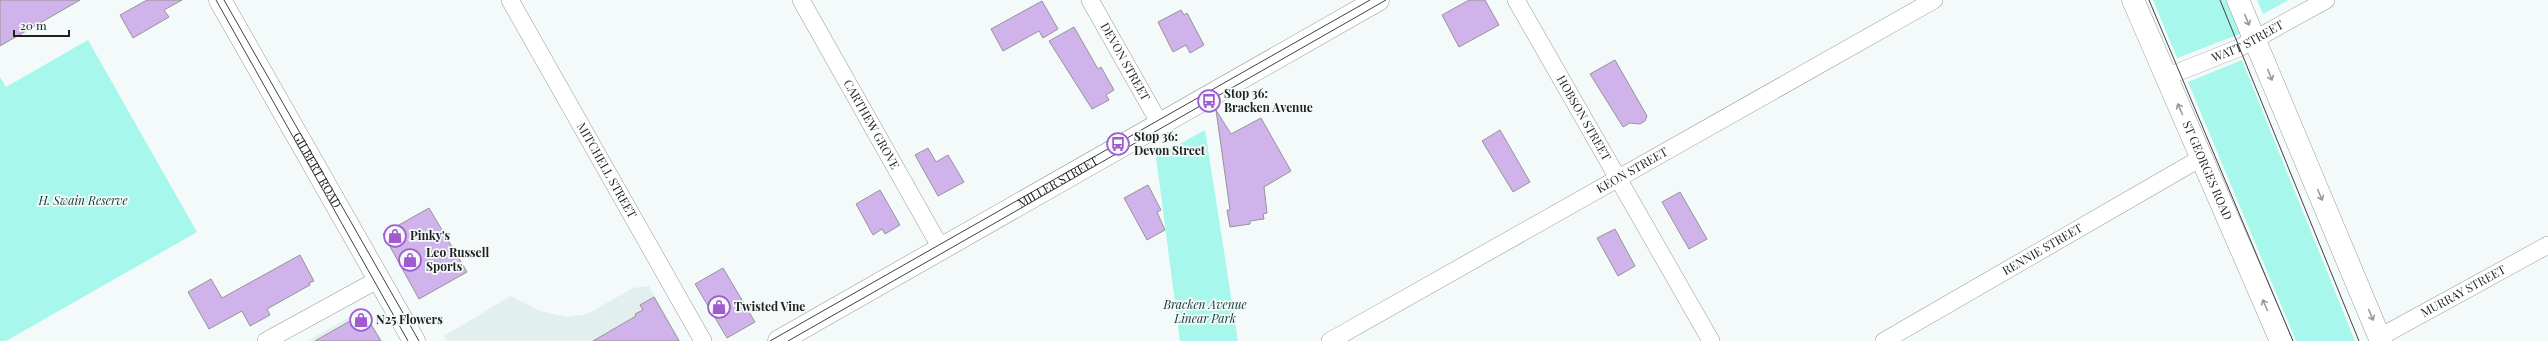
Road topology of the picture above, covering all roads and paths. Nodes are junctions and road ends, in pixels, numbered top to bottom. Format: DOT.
graph roads {
  1 [pos="220,0"];
  2 [pos="510,0"];
  3 [pos="801,0"];
  4 [pos="1090,0"];
  5 [pos="1378,0"];
  6 [pos="1516,0"];
  7 [pos="1934,0"];
  8 [pos="2133,0"];
  9 [pos="2238,0"];
  10 [pos="2326,0"];
  11 [pos="2255,40"];
  12 [pos="2166,77"];
  13 [pos="1160,124"];
  14 [pos="2201,158"];
  15 [pos="1619,178"];
  16 [pos="2548,245"];
  17 [pos="942,250"];
  18 [pos="379,279"];
  19 [pos="2381,339"];
  20 [pos="266,341"];
  21 [pos="414,341"];
  22 [pos="703,341"];
  23 [pos="779,341"];
  24 [pos="1330,341"];
  25 [pos="1711,341"];
  26 [pos="1884,341"];
  27 [pos="2281,341"];
  1 -- 18 [label="main road, GILBERT ROAD"];
  2 -- 22 [label="street, MITCHELL STREET"];
  3 -- 17 [label="street, CARTHEW GROVE"];
  4 -- 13 [label="street, DEVON STREET"];
  5 -- 13 [label="main road, MILLER STREET"];
  6 -- 15 [label="street, HOBSON STREET"];
  7 -- 15 [label="street, KEON STREET"];
  8 -- 12 [label="main road, ST GEORGES ROAD"];
  9 -- 11 [label="main road, one-way"];
  10 -- 11 [label="street, WATT STREET"];
  11 -- 12 [label="street, WATT STREET"];
  11 -- 19 [label="main road, one-way"];
  14 -- 12 [label="main road, ST GEORGES ROAD, one-way"];
  13 -- 17 [label="main road, MILLER STREET"];
  14 -- 26 [label="street, RENNIE STREET"];
  27 -- 14 [label="main road, ST GEORGES ROAD, one-way"];
  15 -- 24 [label="street, KEON STREET"];
  15 -- 25 [label="street, HOBSON STREET"];
  16 -- 19 [label="street, MURRAY STREET"];
  17 -- 23 [label="main road, MILLER STREET"];
  18 -- 20 [label="street"];
  18 -- 21 [label="main road, GILBERT ROAD"];
}
